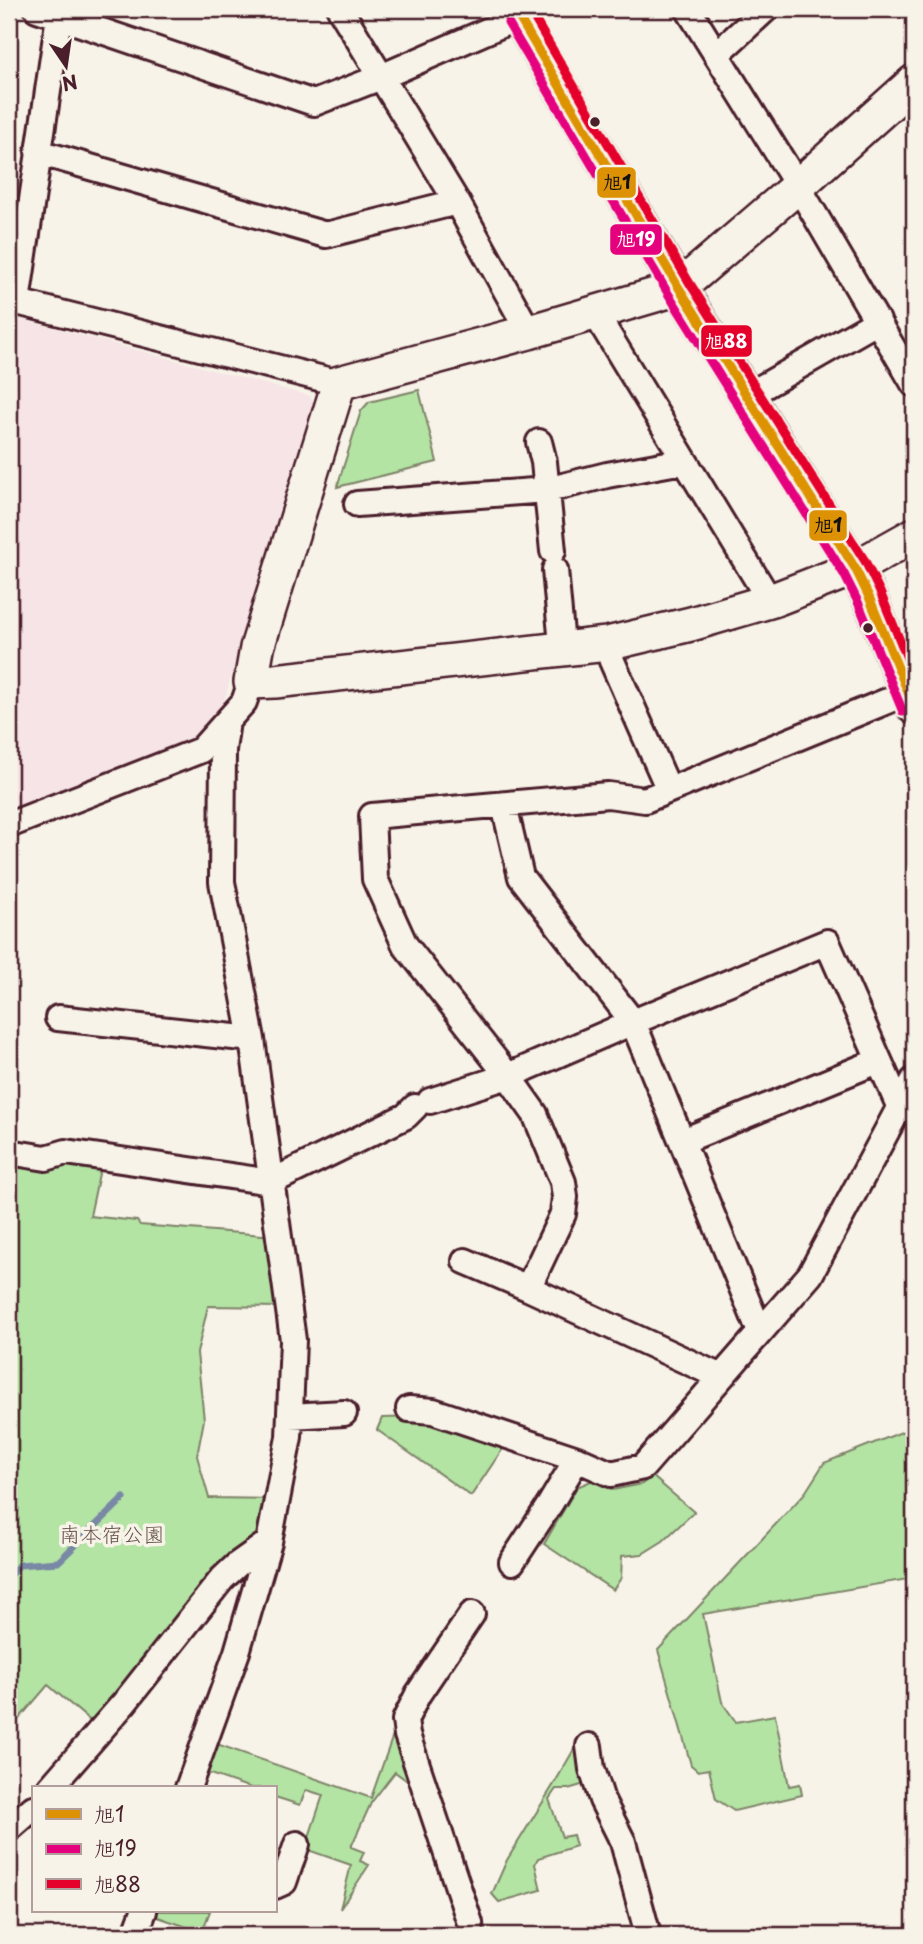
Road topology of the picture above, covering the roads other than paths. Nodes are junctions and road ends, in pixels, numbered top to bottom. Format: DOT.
graph roads {
  1 [pos="340,9"];
  2 [pos="688,9"];
  3 [pos="766,9"];
  4 [pos="52,11"];
  5 [pos="521,11"];
  6 [pos="717,54"];
  7 [pos="381,77"];
  8 [pos="914,82"];
  9 [pos="38,152"];
  10 [pos="798,186"];
  11 [pos="457,202"];
  12 [pos="679,288"];
  13 [pos="13,301"];
  14 [pos="595,313"];
  15 [pos="878,321"];
  16 [pos="529,332"];
  17 [pos="339,383"];
  18 [pos="914,384"];
  19 [pos="747,396"];
  20 [pos="539,442"];
  21 [pos="683,458"];
  22 [pos="547,490"];
  23 [pos="357,504"];
  24 [pos="914,536"];
  25 [pos="855,568"];
  26 [pos="770,601"];
  27 [pos="561,634"];
  28 [pos="607,644"];
  29 [pos="251,682"];
  30 [pos="912,697"];
  31 [pos="228,721"];
  32 [pos="669,790"];
  33 [pos="504,805"];
  34 [pos="9,825"];
  35 [pos="58,1018"];
  36 [pos="633,1022"];
  37 [pos="252,1039"];
  38 [pos="878,1061"];
  39 [pos="508,1076"];
  40 [pos="914,1080"];
  41 [pos="900,1108"];
  42 [pos="682,1141"];
  43 [pos="9,1152"];
  44 [pos="271,1182"];
  45 [pos="466,1261"];
  46 [pos="528,1288"];
  47 [pos="760,1332"];
  48 [pos="721,1377"];
  49 [pos="409,1409"];
  50 [pos="344,1413"];
  51 [pos="290,1416"];
  52 [pos="577,1460"];
  53 [pos="269,1542"];
  54 [pos="512,1562"];
  55 [pos="472,1614"];
  56 [pos="589,1746"];
  57 [pos="52,1786"];
  58 [pos="189,1786"];
  59 [pos="32,1809"];
  60 [pos="9,1829"];
  61 [pos="297,1844"];
  62 [pos="276,1886"];
  63 [pos="144,1912"];
  64 [pos="466,1926"];
  65 [pos="135,1935"];
  66 [pos="649,1935"];
  1 -- 7 [label="street"];
  2 -- 6 [label="street"];
  3 -- 6 [label="street"];
  4 -- 7 [label="street"];
  4 -- 9 [label="street"];
  5 -- 7 [label="street"];
  5 -- 12 [label="street"];
  6 -- 10 [label="street"];
  7 -- 11 [label="street"];
  8 -- 10 [label="street"];
  9 -- 11 [label="street"];
  9 -- 13 [label="street"];
  10 -- 12 [label="street"];
  10 -- 15 [label="street"];
  11 -- 16 [label="street"];
  12 -- 14 [label="street"];
  12 -- 19 [label="street"];
  13 -- 17 [label="street"];
  14 -- 16 [label="street"];
  14 -- 21 [label="street"];
  15 -- 18 [label="street"];
  15 -- 19 [label="street"];
  16 -- 17 [label="street"];
  17 -- 29 [label="street"];
  19 -- 25 [label="street"];
  20 -- 22 [label="street"];
  21 -- 22 [label="street"];
  21 -- 26 [label="street"];
  22 -- 23 [label="street"];
  22 -- 27 [label="street"];
  24 -- 25 [label="street"];
  25 -- 26 [label="street"];
  25 -- 30 [label="street"];
  26 -- 28 [label="street"];
  28 -- 29 [label="street"];
  28 -- 32 [label="street"];
  29 -- 31 [label="street"];
  30 -- 32 [label="street"];
  31 -- 34 [label="street"];
  31 -- 37 [label="street"];
  32 -- 33 [label="street"];
  33 -- 36 [label="street"];
  33 -- 39 [label="street"];
  35 -- 37 [label="street"];
  36 -- 38 [label="street"];
  36 -- 39 [label="street"];
  36 -- 42 [label="street"];
  37 -- 44 [label="street"];
  38 -- 41 [label="street"];
  38 -- 42 [label="street"];
  39 -- 44 [label="street"];
  39 -- 46 [label="street"];
  40 -- 41 [label="street"];
  41 -- 47 [label="street"];
  42 -- 47 [label="street"];
  43 -- 44 [label="street"];
  44 -- 51 [label="street"];
  45 -- 46 [label="street"];
  46 -- 48 [label="street"];
  47 -- 48 [label="street"];
  48 -- 52 [label="street"];
  49 -- 52 [label="street"];
  50 -- 51 [label="street"];
  51 -- 53 [label="street"];
  52 -- 54 [label="street"];
  53 -- 57 [label="street"];
  53 -- 58 [label="street"];
  55 -- 64 [label="street"];
  56 -- 66 [label="street"];
  59 -- 60 [label="street"];
  61 -- 62 [label="street"];
  63 -- 65 [label="street"];
}
